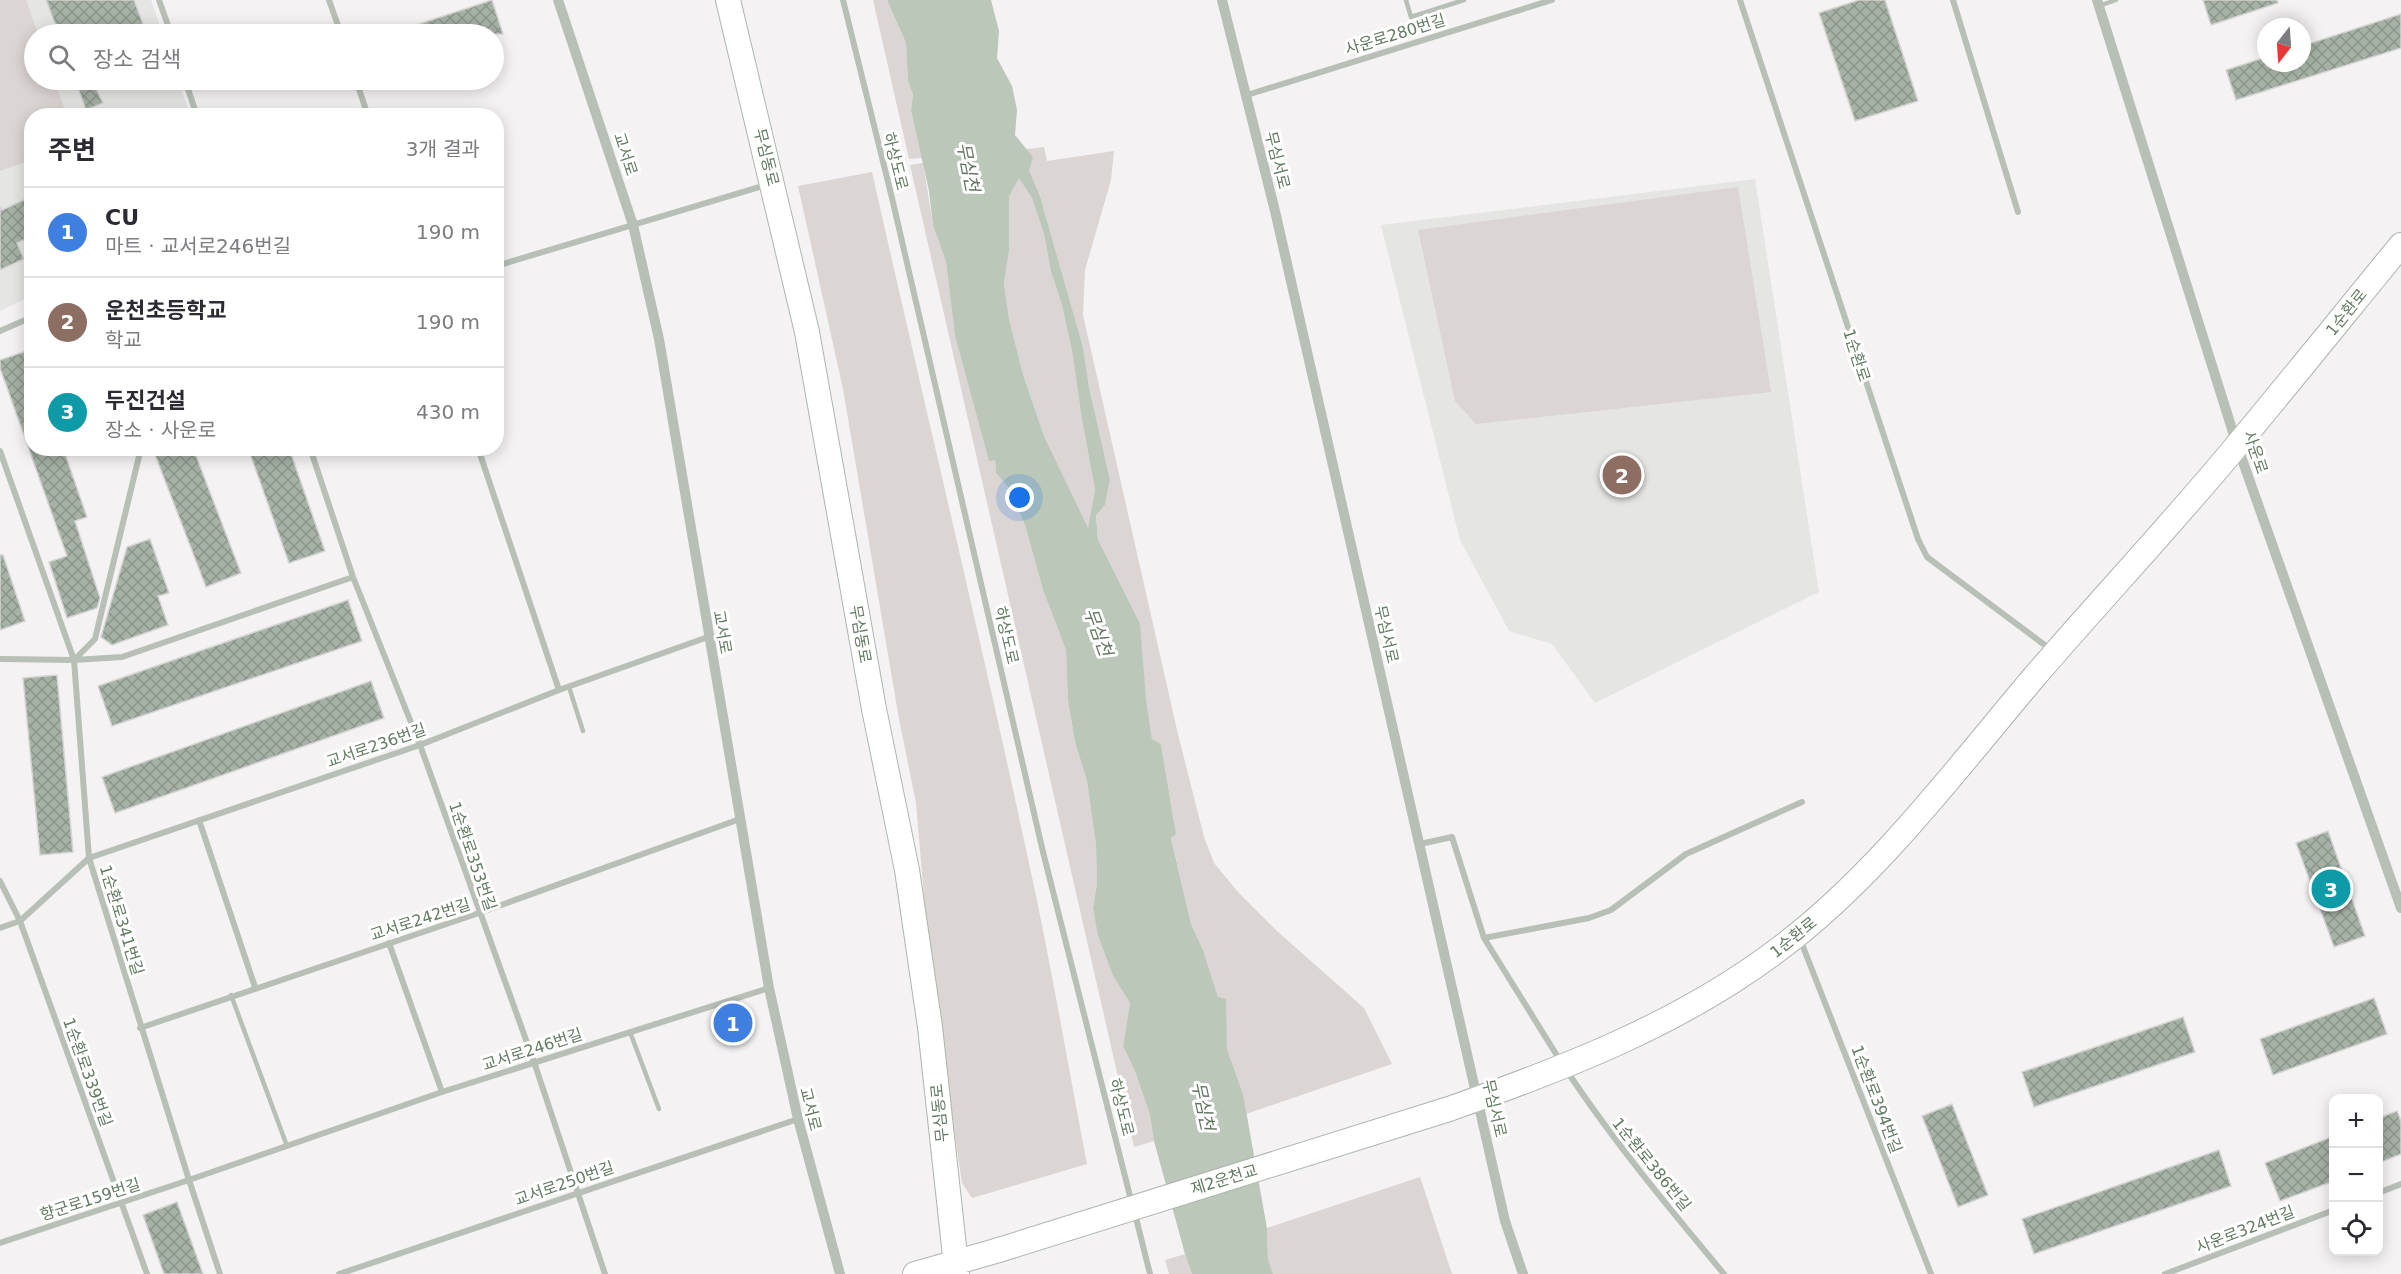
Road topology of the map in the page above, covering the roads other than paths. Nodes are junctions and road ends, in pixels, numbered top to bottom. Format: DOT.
graph roads {
  1 [pos="159,0"];
  2 [pos="329,0"];
  3 [pos="558,0"];
  4 [pos="728,0"];
  5 [pos="843,0"];
  6 [pos="1221,0"];
  7 [pos="1406,0"];
  8 [pos="1464,0"];
  9 [pos="1552,0"];
  10 [pos="1740,0"];
  11 [pos="1953,0"];
  12 [pos="2116,0"];
  13 [pos="2098,3"];
  14 [pos="167,24"];
  15 [pos="337,24"];
  16 [pos="188,90"];
  17 [pos="359,90"];
  18 [pos="1247,95"];
  19 [pos="194,108"];
  20 [pos="365,108"];
  21 [pos="773,183"];
  22 [pos="2018,212"];
  23 [pos="633,225"];
  24 [pos="2401,244"];
  25 [pos="504,264"];
  26 [pos="24,320"];
  27 [pos="0,331"];
  28 [pos="2237,445"];
  29 [pos="0,451"];
  30 [pos="139,456"];
  31 [pos="313,456"];
  32 [pos="481,456"];
  33 [pos="353,578"];
  34 [pos="708,637"];
  35 [pos="2056,652"];
  36 [pos="0,659"];
  37 [pos="74,660"];
  38 [pos="569,687"];
  39 [pos="559,690"];
  40 [pos="583,731"];
  41 [pos="420,745"];
  42 [pos="1802,802"];
  43 [pos="740,819"];
  44 [pos="199,820"];
  45 [pos="1420,844"];
  46 [pos="88,858"];
  47 [pos="0,881"];
  48 [pos="2401,908"];
  49 [pos="479,913"];
  50 [pos="20,921"];
  51 [pos="0,928"];
  52 [pos="1798,934"];
  53 [pos="1484,938"];
  54 [pos="389,943"];
  55 [pos="255,987"];
  56 [pos="769,988"];
  57 [pos="231,995"];
  58 [pos="140,1028"];
  59 [pos="630,1032"];
  60 [pos="534,1062"];
  61 [pos="1564,1067"];
  62 [pos="442,1092"];
  63 [pos="1478,1099"];
  64 [pos="659,1109"];
  65 [pos="1449,1109"];
  66 [pos="798,1119"];
  67 [pos="287,1146"];
  68 [pos="189,1180"];
  69 [pos="2401,1185"];
  70 [pos="2383,1192"];
  71 [pos="576,1193"];
  72 [pos="121,1203"];
  73 [pos="2329,1212"];
  74 [pos="0,1243"];
  75 [pos="957,1268"];
  76 [pos="147,1274"];
  77 [pos="220,1274"];
  78 [pos="339,1274"];
  79 [pos="605,1274"];
  80 [pos="840,1274"];
  81 [pos="915,1274"];
  82 [pos="1150,1274"];
  83 [pos="1523,1274"];
  84 [pos="1724,1274"];
  85 [pos="1931,1274"];
  86 [pos="2165,1274"];
  1 -- 14 [label="street"];
  2 -- 15 [label="street"];
  3 -- 23 [label="street, 교서로"];
  4 -- 21 [label="main road, 무심동로"];
  5 -- 82 [label="street, 하상도로"];
  6 -- 18 [label="street, 무심서로"];
  7 -- 8 [label="lane"];
  9 -- 18 [label="street, 사운로280번길"];
  10 -- 35 [label="street, 1순환로"];
  11 -- 22 [label="street"];
  12 -- 13 [label="lane"];
  13 -- 28 [label="street, 사운로"];
  16 -- 19 [label="street"];
  17 -- 20 [label="street"];
  18 -- 45 [label="street, 무심서로"];
  21 -- 23 [label="street"];
  21 -- 75 [label="main road, 무심동로"];
  23 -- 25 [label="street"];
  23 -- 34 [label="street, 교서로"];
  24 -- 28 [label="main road, 1순환로"];
  26 -- 27 [label="street"];
  28 -- 35 [label="main road, 1순환로"];
  28 -- 48 [label="street, 사운로"];
  29 -- 37 [label="street, 1순환로341번길"];
  30 -- 37 [label="street"];
  31 -- 33 [label="street, 1순환로353번길"];
  32 -- 39 [label="street"];
  33 -- 37 [label="street"];
  33 -- 41 [label="street, 1순환로353번길"];
  34 -- 38 [label="street, 교서로236번길"];
  34 -- 43 [label="street, 교서로"];
  35 -- 52 [label="main road, 1순환로"];
  36 -- 37 [label="street"];
  37 -- 46 [label="street, 1순환로341번길"];
  38 -- 39 [label="street, 교서로236번길"];
  38 -- 40 [label="lane"];
  39 -- 41 [label="street, 교서로236번길"];
  41 -- 44 [label="street, 교서로236번길"];
  41 -- 49 [label="street, 1순환로353번길"];
  42 -- 53 [label="street"];
  43 -- 49 [label="street, 교서로242번길"];
  43 -- 56 [label="street, 교서로"];
  44 -- 46 [label="street, 교서로236번길"];
  44 -- 55 [label="street"];
  45 -- 53 [label="street, 1순환로386번길"];
  45 -- 63 [label="street, 무심서로"];
  46 -- 50 [label="street"];
  46 -- 58 [label="street, 1순환로341번길"];
  47 -- 50 [label="street, 1순환로339번길"];
  49 -- 54 [label="street, 교서로242번길"];
  49 -- 60 [label="street, 1순환로353번길"];
  50 -- 51 [label="street"];
  50 -- 72 [label="street, 1순환로339번길"];
  52 -- 61 [label="main road, 1순환로"];
  52 -- 85 [label="street, 1순환로394번길"];
  53 -- 61 [label="street, 1순환로386번길"];
  54 -- 55 [label="street, 교서로242번길"];
  54 -- 62 [label="street"];
  55 -- 57 [label="street, 교서로242번길"];
  56 -- 59 [label="street, 교서로246번길"];
  56 -- 66 [label="street, 교서로"];
  57 -- 58 [label="street, 교서로242번길"];
  57 -- 67 [label="lane"];
  58 -- 68 [label="street, 1순환로341번길"];
  59 -- 60 [label="street, 교서로246번길"];
  59 -- 64 [label="lane"];
  60 -- 62 [label="street, 교서로246번길"];
  60 -- 71 [label="street, 1순환로353번길"];
  61 -- 63 [label="main road, 1순환로"];
  61 -- 84 [label="street, 1순환로386번길"];
  62 -- 67 [label="street, 교서로246번길"];
  63 -- 65 [label="main road, 1순환로"];
  63 -- 83 [label="street, 무심서로"];
  65 -- 75 [label="main road, 제2운천교, bridge"];
  66 -- 71 [label="street, 교서로250번길"];
  66 -- 80 [label="street, 교서로"];
  67 -- 68 [label="street, 교서로246번길"];
  68 -- 72 [label="street, 향군로159번길"];
  68 -- 77 [label="street, 1순환로341번길"];
  69 -- 70 [label="street"];
  71 -- 78 [label="street, 교서로250번길"];
  71 -- 79 [label="street, 1순환로353번길"];
  72 -- 74 [label="street, 향군로159번길"];
  72 -- 76 [label="street, 1순환로339번길"];
  73 -- 86 [label="street, 사운로324번길"];
  75 -- 81 [label="main road"];
}
